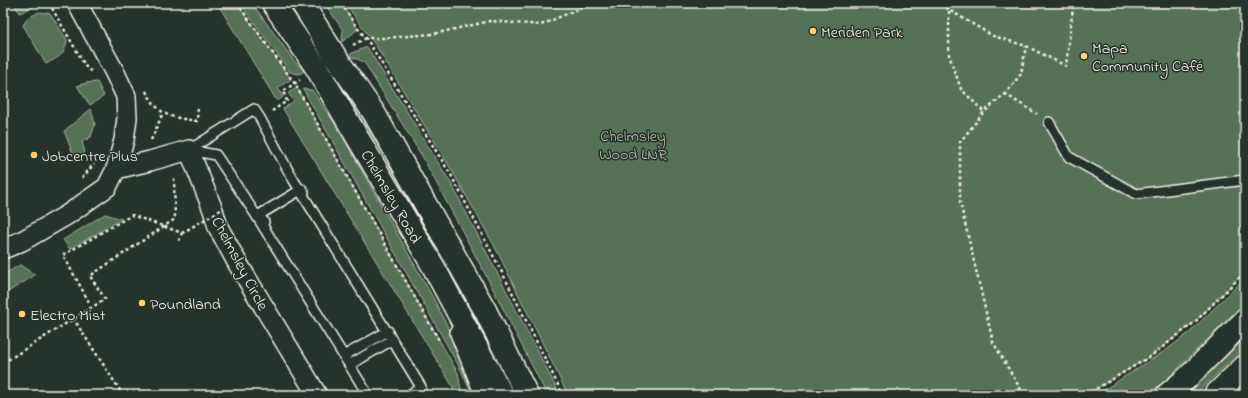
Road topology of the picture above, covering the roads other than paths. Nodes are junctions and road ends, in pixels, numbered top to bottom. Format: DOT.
graph roads {
  1 [pos="77,3"];
  2 [pos="273,3"];
  3 [pos="302,3"];
  4 [pos="1049,122"];
  5 [pos="188,150"];
  6 [pos="116,169"];
  7 [pos="1245,180"];
  8 [pos="3,249"];
  9 [pos="433,266"];
  10 [pos="1245,320"];
  11 [pos="387,331"];
  12 [pos="393,340"];
  13 [pos="346,353"];
  14 [pos="353,365"];
  15 [pos="1245,366"];
  16 [pos="317,395"];
  17 [pos="370,395"];
  18 [pos="404,395"];
  19 [pos="409,395"];
  20 [pos="484,395"];
  21 [pos="502,395"];
  22 [pos="527,395"];
  23 [pos="1168,395"];
  24 [pos="1215,395"];
  1 -- 6 [label="street"];
  2 -- 9 [label="street, Chelmsley Road"];
  3 -- 22 [label="street, Chelmsley Road"];
  4 -- 7 [label="lane"];
  5 -- 6 [label="street"];
  5 -- 11 [label="lane"];
  5 -- 16 [label="street, Chelmsley Circle"];
  5 -- 17 [label="lane"];
  6 -- 8 [label="street"];
  9 -- 20 [label="street"];
  9 -- 21 [label="street, Chelmsley Road"];
  10 -- 23 [label="street"];
  11 -- 12 [label="lane"];
  11 -- 13 [label="lane"];
  11 -- 13 [label="lane"];
  12 -- 14 [label="lane"];
  12 -- 18 [label="lane"];
  12 -- 19 [label="lane"];
  13 -- 14 [label="lane"];
  13 -- 18 [label="lane"];
  14 -- 17 [label="lane"];
  15 -- 24 [label="street"];
}
